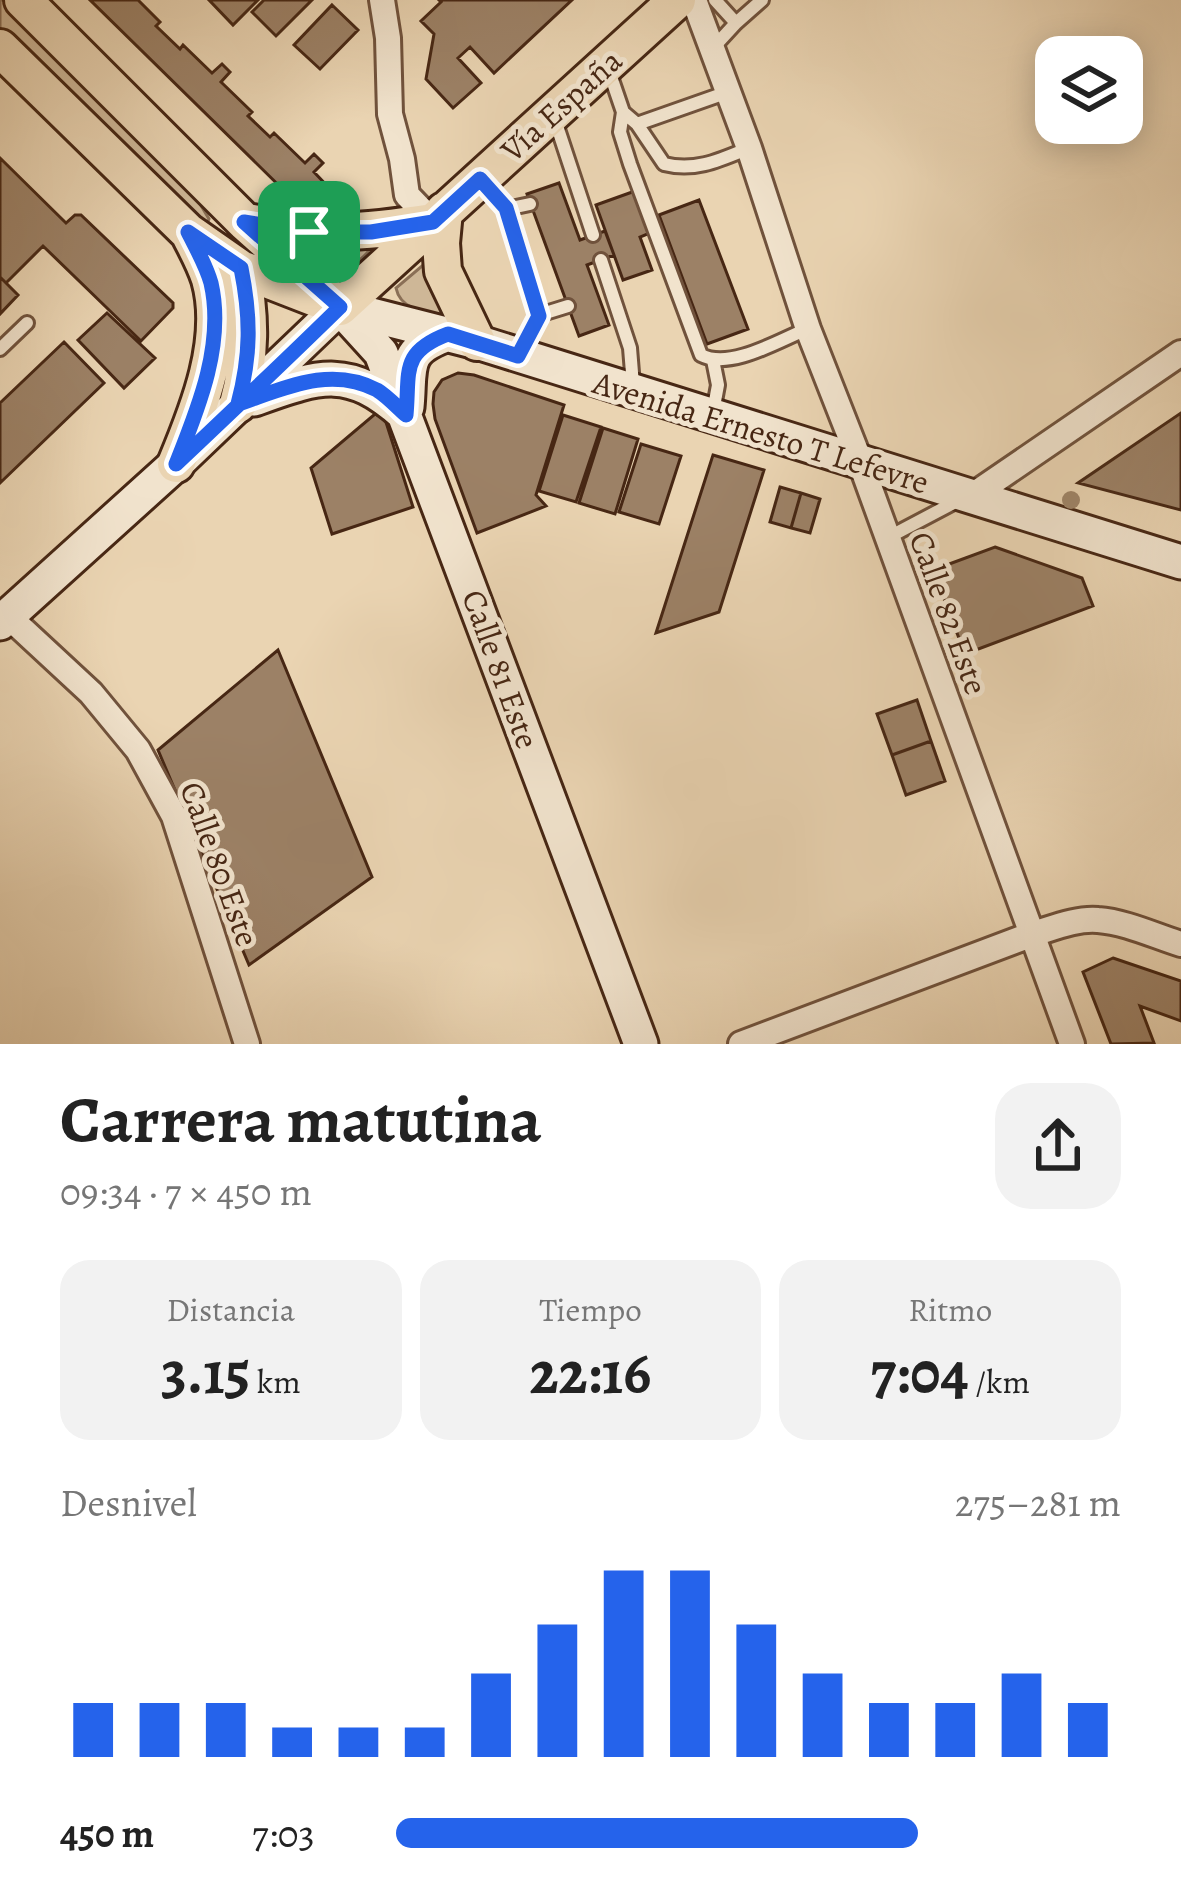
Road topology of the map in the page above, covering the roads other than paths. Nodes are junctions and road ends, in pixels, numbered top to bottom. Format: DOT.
graph roads {
  1 [pos="23,0"];
  2 [pos="382,0"];
  3 [pos="677,0"];
  4 [pos="694,0"];
  5 [pos="715,0"];
  6 [pos="762,0"];
  7 [pos="736,22"];
  8 [pos="0,48"];
  9 [pos="712,49"];
  10 [pos="607,64"];
  11 [pos="728,92"];
  12 [pos="622,112"];
  13 [pos="553,113"];
  14 [pos="637,124"];
  15 [pos="749,148"];
  16 [pos="480,179"];
  17 [pos="578,190"];
  18 [pos="563,194"];
  19 [pos="530,203"];
  20 [pos="506,208"];
  21 [pos="439,217"];
  22 [pos="244,222"];
  23 [pos="188,232"];
  24 [pos="593,236"];
  25 [pos="602,260"];
  26 [pos="241,268"];
  27 [pos="568,306"];
  28 [pos="340,307"];
  29 [pos="539,316"];
  30 [pos="27,323"];
  31 [pos="808,328"];
  32 [pos="462,338"];
  33 [pos="0,349"];
  34 [pos="1181,353"];
  35 [pos="518,356"];
  36 [pos="713,360"];
  37 [pos="634,392"];
  38 [pos="238,404"];
  39 [pos="406,415"];
  40 [pos="712,416"];
  41 [pos="176,464"];
  42 [pos="861,464"];
  43 [pos="969,496"];
  44 [pos="886,539"];
  45 [pos="1181,562"];
  46 [pos="4,619"];
  47 [pos="1033,934"];
  48 [pos="1181,944"];
  49 [pos="247,1044"];
  50 [pos="641,1044"];
  51 [pos="741,1044"];
  52 [pos="1072,1044"];
  1 -- 22 [label="main road"];
  2 -- 21 [label="street"];
  3 -- 10 [label="main road, Vía España"];
  4 -- 9 [label="street, Calle 82 Este"];
  5 -- 7 [label="lane"];
  6 -- 7 [label="lane"];
  7 -- 9 [label="lane"];
  8 -- 23 [label="main road"];
  9 -- 11 [label="street, Calle 82 Este"];
  10 -- 12 [label="lane"];
  10 -- 13 [label="main road, Vía España"];
  11 -- 14 [label="lane"];
  11 -- 15 [label="street, Calle 82 Este"];
  12 -- 14 [label="lane"];
  12 -- 36 [label="lane"];
  13 -- 16 [label="main road, Vía España"];
  13 -- 17 [label="lane"];
  14 -- 15 [label="lane"];
  15 -- 31 [label="street, Calle 82 Este"];
  16 -- 20 [label="lane"];
  16 -- 21 [label="main road, Vía España"];
  17 -- 18 [label="lane"];
  17 -- 24 [label="lane"];
  19 -- 20 [label="lane"];
  20 -- 29 [label="lane"];
  21 -- 22 [label="main road"];
  21 -- 28 [label="main road, Vía España"];
  21 -- 32 [label="main road"];
  22 -- 28 [label="main road"];
  23 -- 26 [label="main road"];
  23 -- 41 [label="main road"];
  25 -- 37 [label="lane"];
  26 -- 28 [label="main road"];
  26 -- 38 [label="main road"];
  27 -- 29 [label="lane"];
  28 -- 32 [label="main road, Avenida Ernesto T Lefevre"];
  28 -- 38 [label="main road"];
  28 -- 39 [label="main road, Calle 81 Este"];
  29 -- 35 [label="lane"];
  30 -- 33 [label="lane"];
  31 -- 36 [label="lane"];
  31 -- 42 [label="street, Calle 82 Este"];
  32 -- 35 [label="main road, Avenida Ernesto T Lefevre"];
  32 -- 39 [label="main road"];
  34 -- 43 [label="street"];
  35 -- 37 [label="main road, Avenida Ernesto T Lefevre"];
  36 -- 40 [label="lane"];
  37 -- 40 [label="main road, Avenida Ernesto T Lefevre"];
  38 -- 39 [label="main road"];
  38 -- 41 [label="main road"];
  39 -- 50 [label="main road, Calle 81 Este"];
  40 -- 42 [label="main road, Avenida Ernesto T Lefevre"];
  41 -- 46 [label="main road"];
  42 -- 43 [label="main road, Avenida Ernesto T Lefevre"];
  42 -- 44 [label="street, Calle 82 Este"];
  43 -- 44 [label="lane"];
  43 -- 45 [label="main road, Avenida Ernesto T Lefevre"];
  44 -- 47 [label="street, Calle 82 Este"];
  46 -- 49 [label="street, Calle 80 Este"];
  47 -- 48 [label="street"];
  47 -- 51 [label="street"];
  47 -- 52 [label="street, Calle 82 Este"];
}
